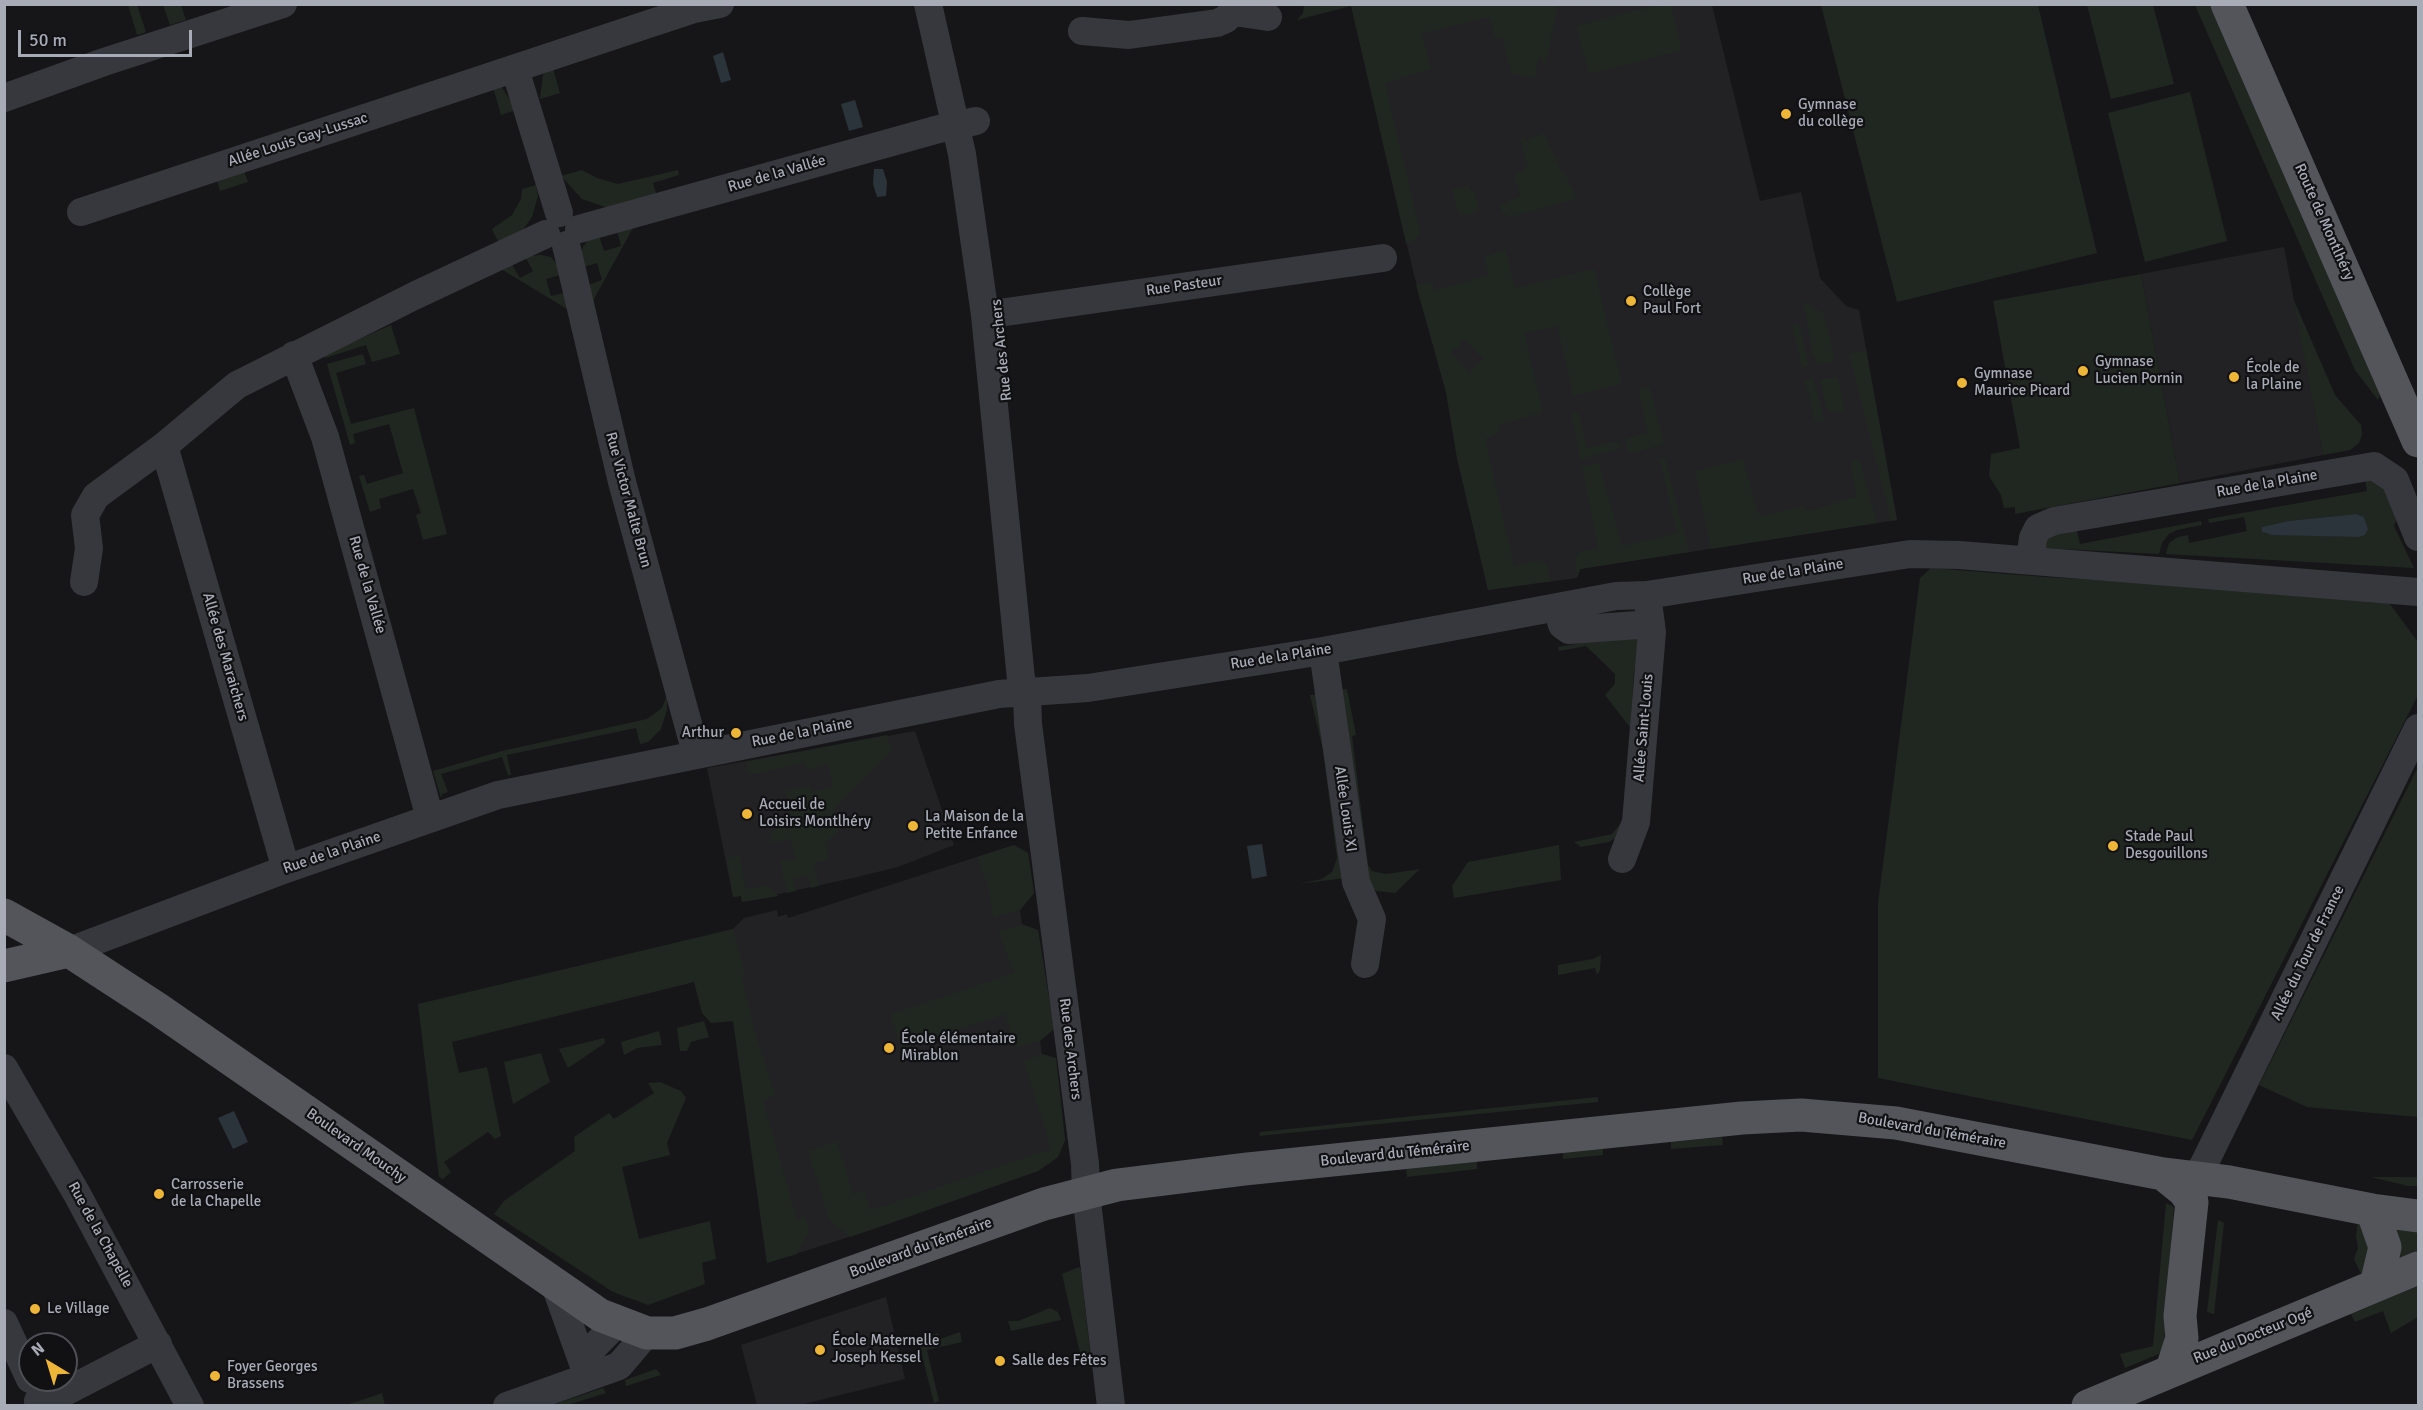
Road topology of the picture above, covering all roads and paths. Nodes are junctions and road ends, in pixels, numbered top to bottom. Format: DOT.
graph roads {
  1 [pos="283,4"];
  2 [pos="720,4"];
  3 [pos="928,4"];
  4 [pos="948,4"];
  5 [pos="2227,4"];
  6 [pos="2243,4"];
  7 [pos="1236,8"];
  8 [pos="1268,17"];
  9 [pos="1082,32"];
  10 [pos="515,69"];
  11 [pos="4,98"];
  12 [pos="966,123"];
  13 [pos="81,212"];
  14 [pos="562,231"];
  15 [pos="1383,258"];
  16 [pos="991,314"];
  17 [pos="294,355"];
  18 [pos="2418,411"];
  19 [pos="2418,441"];
  20 [pos="164,446"];
  21 [pos="2418,537"];
  22 [pos="2030,560"];
  23 [pos="84,582"];
  24 [pos="2418,592"];
  25 [pos="1647,595"];
  26 [pos="1557,607"];
  27 [pos="1651,624"];
  28 [pos="1323,651"];
  29 [pos="1028,693"];
  30 [pos="2418,728"];
  31 [pos="696,753"];
  32 [pos="430,818"];
  33 [pos="1622,859"];
  34 [pos="286,869"];
  35 [pos="4,915"];
  36 [pos="69,951"];
  37 [pos="1365,964"];
  38 [pos="4,966"];
  39 [pos="4,1068"];
  40 [pos="1086,1193"];
  41 [pos="2194,1198"];
  42 [pos="2372,1210"];
  43 [pos="2418,1215"];
  44 [pos="2418,1268"];
  45 [pos="555,1285"];
  46 [pos="2376,1285"];
  47 [pos="4,1323"];
  48 [pos="616,1323"];
  49 [pos="647,1333"];
  50 [pos="2182,1338"];
  51 [pos="158,1344"];
  52 [pos="2213,1352"];
  53 [pos="18,1354"];
  54 [pos="585,1368"];
  55 [pos="2172,1370"];
  56 [pos="78,1385"];
  57 [pos="44,1392"];
  58 [pos="65,1392"];
  59 [pos="190,1406"];
  60 [pos="507,1406"];
  61 [pos="1111,1406"];
  62 [pos="2088,1406"];
  1 -- 11 [label="street"];
  2 -- 10 [label="street, Allée Louis Gay-Lussac"];
  3 -- 12 [label="street, Rue des Archers"];
  4 -- 12 [label="street, Rue des Archers"];
  5 -- 19 [label="main road, Route de Montlhéry"];
  6 -- 18 [label="main road, Route de Montlhéry"];
  7 -- 8 [label="street"];
  7 -- 9 [label="street"];
  10 -- 13 [label="street, Allée Louis Gay-Lussac"];
  10 -- 14 [label="street, Rue Victor Malte Brun"];
  12 -- 14 [label="street, Rue de la Vallée"];
  12 -- 16 [label="street, Rue des Archers"];
  14 -- 17 [label="street, Rue de la Vallée"];
  14 -- 31 [label="street, Rue Victor Malte Brun"];
  15 -- 16 [label="street, Rue Pasteur"];
  16 -- 29 [label="street, Rue des Archers"];
  17 -- 20 [label="street, Rue de la Vallée"];
  17 -- 32 [label="street, Rue de la Vallée"];
  20 -- 23 [label="street, Rue de la Vallée"];
  20 -- 34 [label="street, Allée des Maraichers"];
  21 -- 22 [label="street, Rue de la Plaine"];
  22 -- 24 [label="street, Rue de la Plaine"];
  22 -- 25 [label="street, Rue de la Plaine"];
  25 -- 26 [label="street, Rue de la Plaine"];
  25 -- 27 [label="street, Allée Saint-Louis"];
  26 -- 27 [label="street"];
  26 -- 28 [label="street, Rue de la Plaine"];
  27 -- 33 [label="street, Allée Saint-Louis"];
  28 -- 29 [label="street, Rue de la Plaine"];
  28 -- 37 [label="street, Allée Louis XI"];
  29 -- 31 [label="street, Rue de la Plaine"];
  29 -- 40 [label="street, Rue des Archers"];
  30 -- 41 [label="street, Allée du Tour de France"];
  31 -- 32 [label="street, Rue de la Plaine"];
  32 -- 34 [label="street, Rue de la Plaine"];
  34 -- 36 [label="street, Rue de la Plaine"];
  35 -- 36 [label="main road, Boulevard Mouchy"];
  36 -- 38 [label="main road"];
  36 -- 45 [label="main road, Boulevard Mouchy"];
  39 -- 51 [label="street, Rue de la Chapelle"];
  40 -- 41 [label="main road, Boulevard du Téméraire"];
  40 -- 49 [label="main road, Boulevard du Téméraire"];
  40 -- 61 [label="street, Rue des Archers"];
  41 -- 42 [label="main road"];
  41 -- 50 [label="main road"];
  42 -- 43 [label="main road"];
  42 -- 46 [label="main road"];
  44 -- 46 [label="main road, Rue du Docteur Ogé"];
  45 -- 48 [label="main road, Boulevard Mouchy"];
  45 -- 54 [label="street"];
  46 -- 52 [label="main road, Rue du Docteur Ogé"];
  47 -- 53 [label="street"];
  48 -- 49 [label="main road, Boulevard Mouchy"];
  48 -- 54 [label="street"];
  49 -- 54 [label="street"];
  50 -- 52 [label="main road"];
  50 -- 55 [label="main road"];
  51 -- 56 [label="street"];
  51 -- 59 [label="street, Rue de la Chapelle"];
  52 -- 55 [label="main road, Rue du Docteur Ogé"];
  54 -- 60 [label="street"];
  55 -- 62 [label="main road, Rue du Docteur Ogé"];
  57 -- 58 [label="street"];
}
